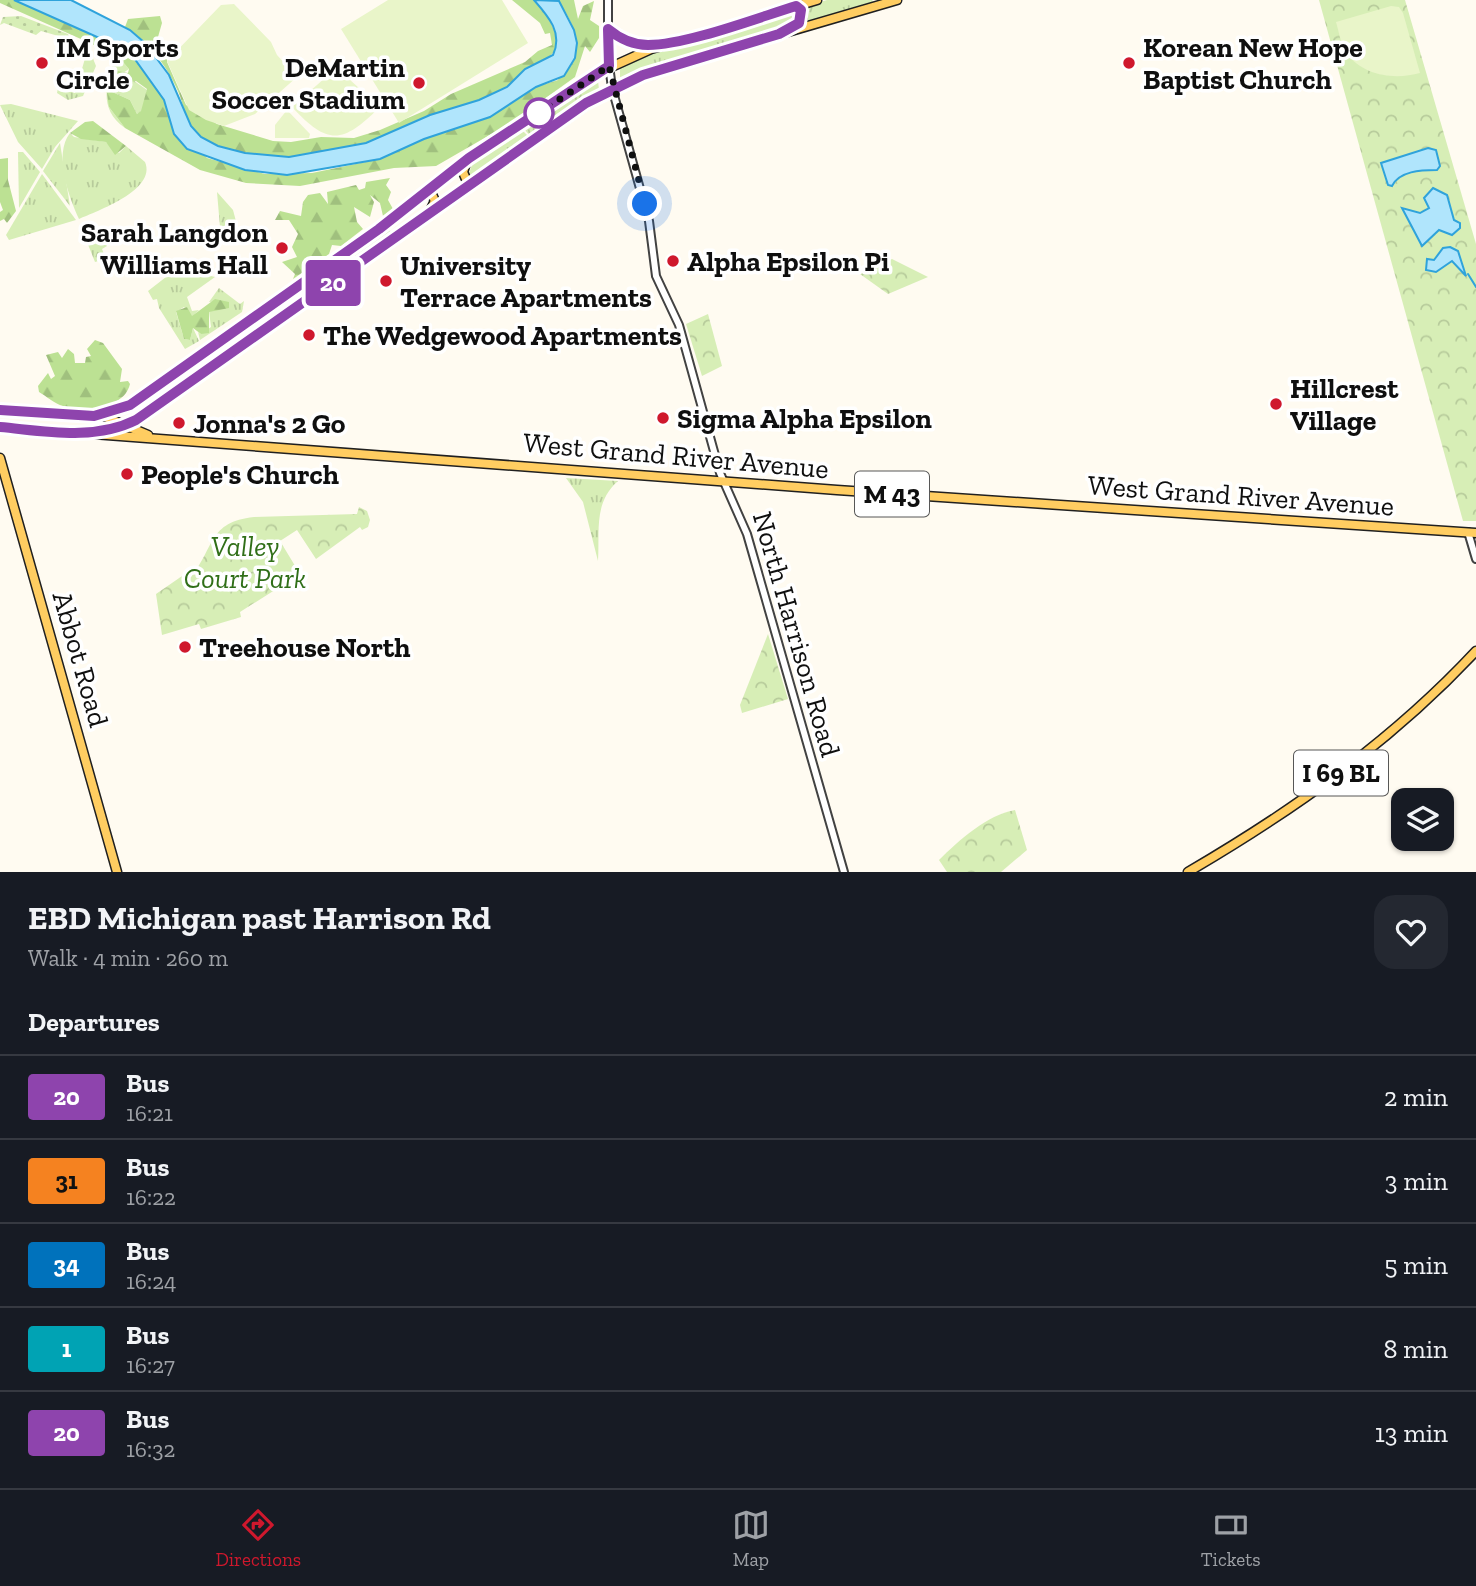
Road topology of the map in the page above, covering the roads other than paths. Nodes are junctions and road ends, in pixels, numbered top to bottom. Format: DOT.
graph roads {
  1 [pos="608,0"];
  2 [pos="817,0"];
  3 [pos="891,1"];
  4 [pos="796,6"];
  5 [pos="608,29"];
  6 [pos="779,34"];
  7 [pos="673,42"];
  8 [pos="609,66"];
  9 [pos="612,89"];
  10 [pos="469,158"];
  11 [pos="469,186"];
  12 [pos="429,188"];
  13 [pos="424,218"];
  14 [pos="220,342"];
  15 [pos="223,359"];
  16 [pos="0,410"];
  17 [pos="94,416"];
  18 [pos="125,425"];
  19 [pos="0,427"];
  20 [pos="86,434"];
  21 [pos="165,439"];
  22 [pos="0,458"];
  23 [pos="725,482"];
  24 [pos="1472,532"];
  25 [pos="1476,559"];
  26 [pos="1476,651"];
  27 [pos="117,872"];
  28 [pos="844,872"];
  29 [pos="1188,872"];
  1 -- 5 [label="street, North Harrison Road"];
  2 -- 4 [label="main road"];
  3 -- 6 [label="main road"];
  4 -- 6 [label="main road"];
  4 -- 7 [label="main road"];
  5 -- 7 [label="street"];
  5 -- 8 [label="street, North Harrison Road"];
  6 -- 9 [label="main road"];
  7 -- 8 [label="main road"];
  8 -- 9 [label="street, North Harrison Road"];
  8 -- 10 [label="main road"];
  9 -- 11 [label="main road"];
  9 -- 23 [label="street, North Harrison Road"];
  10 -- 11 [label="main road"];
  10 -- 12 [label="main road"];
  11 -- 13 [label="main road"];
  12 -- 13 [label="main road"];
  12 -- 14 [label="main road"];
  13 -- 15 [label="main road"];
  14 -- 15 [label="main road"];
  14 -- 17 [label="main road"];
  15 -- 18 [label="main road"];
  16 -- 17 [label="main road, West Grand River Avenue / M 43"];
  17 -- 18 [label="main road, West Grand River Avenue / M 43"];
  18 -- 20 [label="main road"];
  18 -- 21 [label="main road, West Grand River Avenue / M 43"];
  19 -- 20 [label="main road, West Grand River Avenue / M 43"];
  20 -- 21 [label="main road, West Grand River Avenue / M 43"];
  21 -- 23 [label="main road, West Grand River Avenue / M 43"];
  22 -- 27 [label="main road, Abbot Road"];
  23 -- 24 [label="main road, West Grand River Avenue / M 43"];
  23 -- 28 [label="street, North Harrison Road"];
  24 -- 25 [label="street"];
  26 -- 29 [label="main road, I 69 BL"];
}
